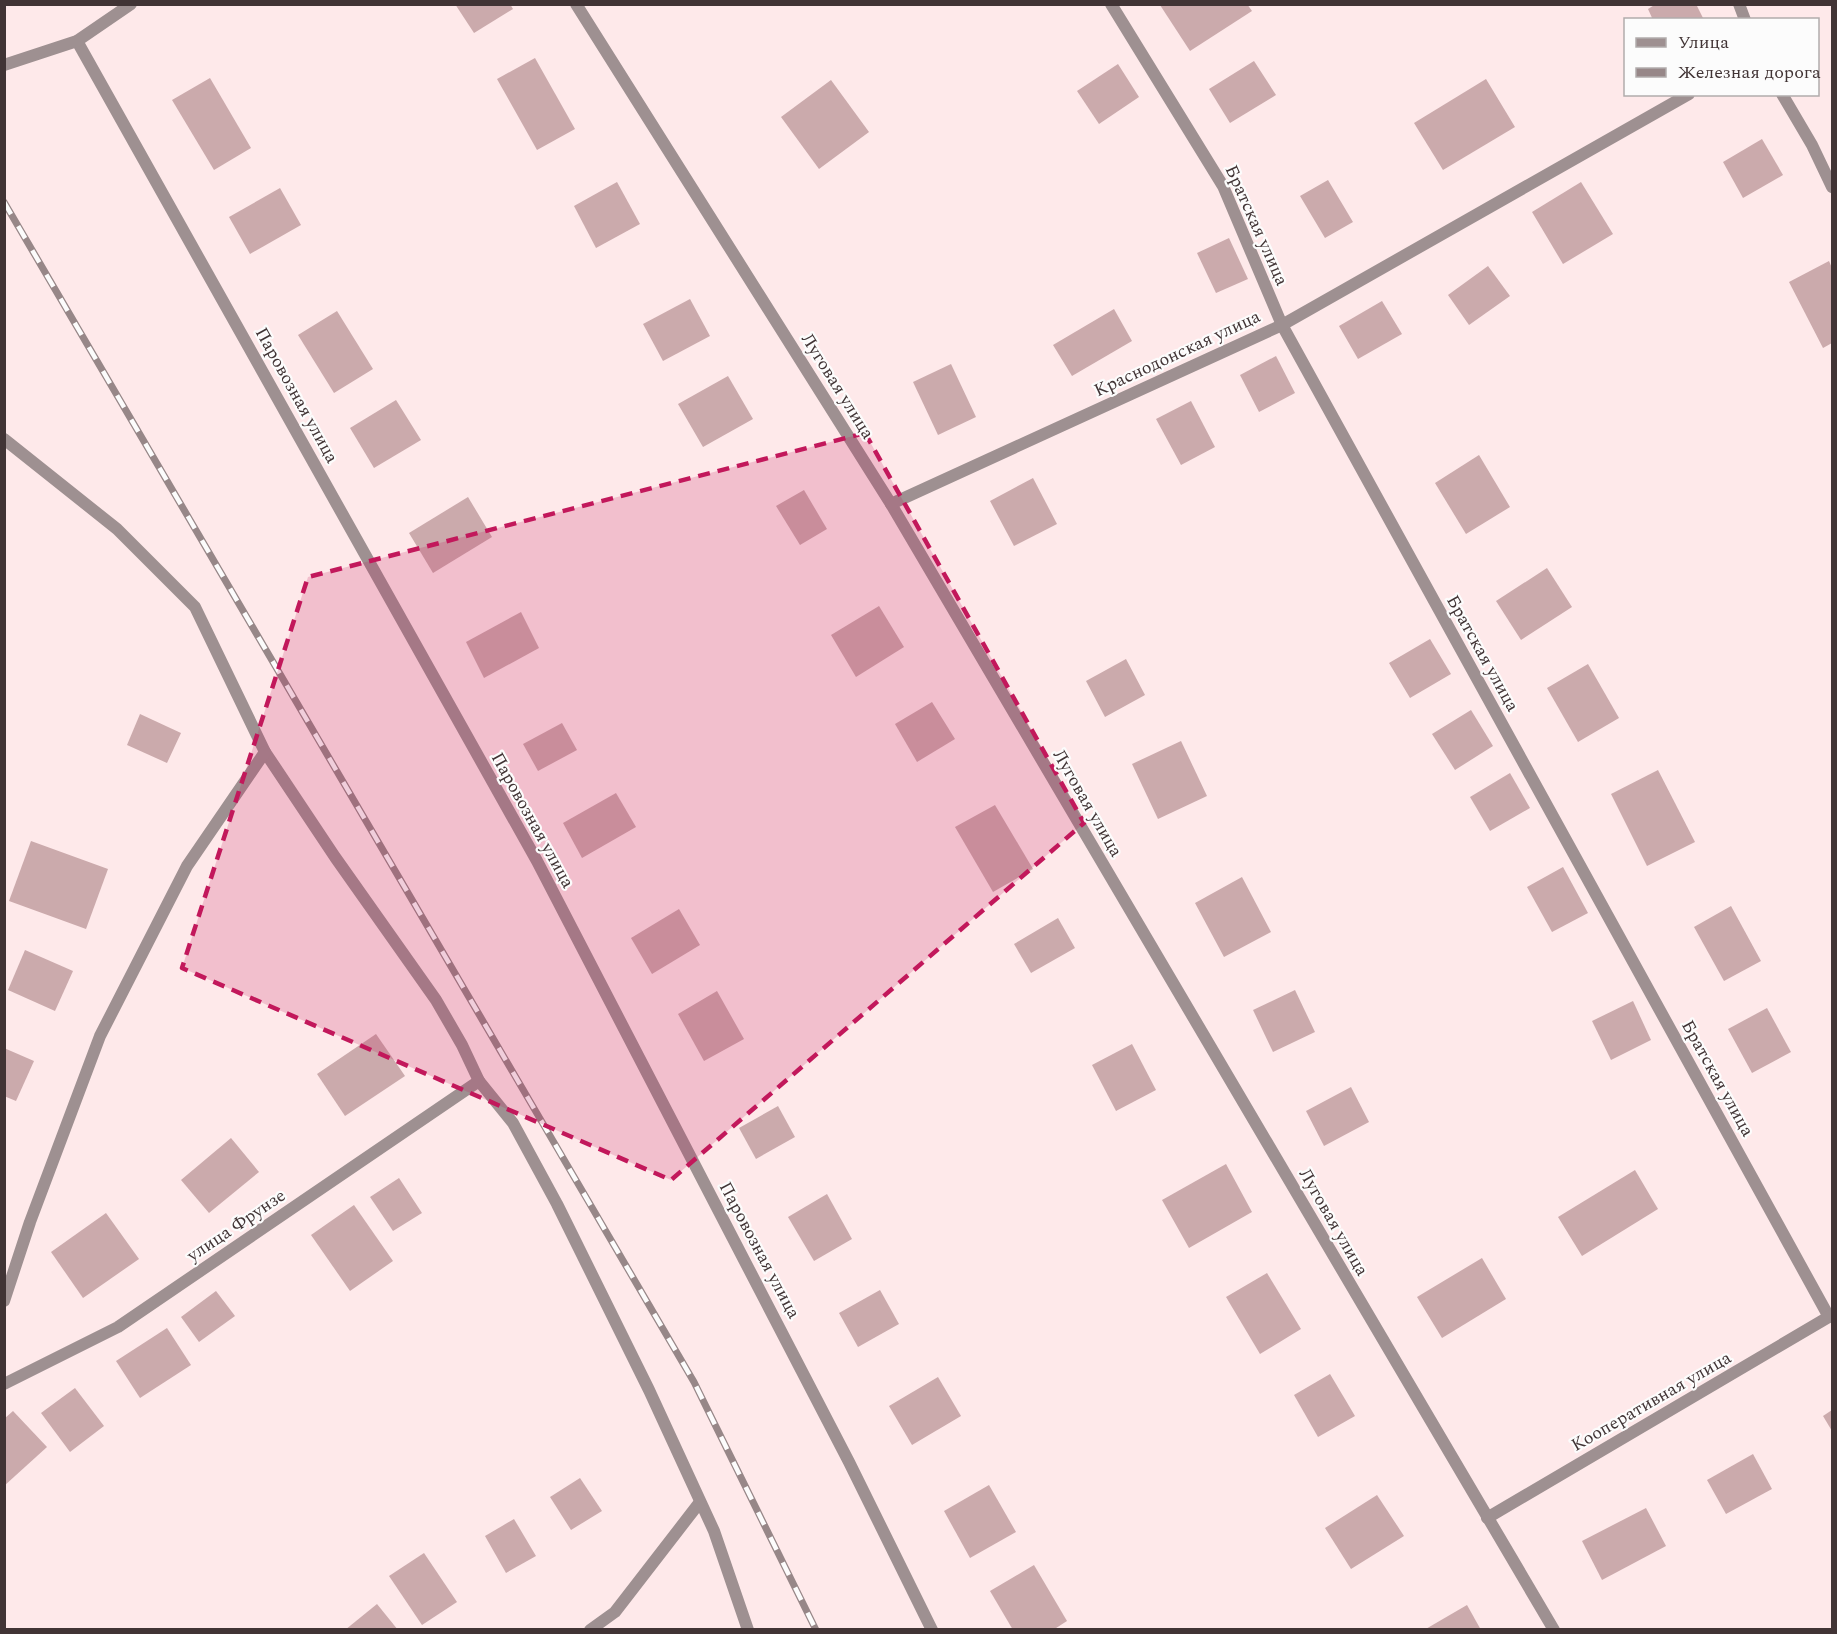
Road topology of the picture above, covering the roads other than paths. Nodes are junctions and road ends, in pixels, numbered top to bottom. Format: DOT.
graph roads {
  1 [pos="131,4"];
  2 [pos="576,4"];
  3 [pos="1111,4"];
  4 [pos="77,41"];
  5 [pos="4,65"];
  6 [pos="1685,96"];
  7 [pos="1783,96"];
  8 [pos="1833,187"];
  9 [pos="1282,325"];
  10 [pos="4,439"];
  11 [pos="891,504"];
  12 [pos="265,752"];
  13 [pos="479,1081"];
  14 [pos="4,1301"];
  15 [pos="1831,1316"];
  16 [pos="4,1384"];
  17 [pos="700,1502"];
  18 [pos="1487,1518"];
  19 [pos="590,1629"];
  20 [pos="747,1629"];
  21 [pos="932,1629"];
  22 [pos="1554,1629"];
  1 -- 4 [label="street"];
  2 -- 11 [label="street, Луговая улица"];
  3 -- 9 [label="street, Братская улица"];
  4 -- 5 [label="street"];
  4 -- 21 [label="street, Паровозная улица"];
  6 -- 9 [label="street, Краснодонская улица"];
  7 -- 8 [label="street"];
  9 -- 11 [label="street, Краснодонская улица"];
  9 -- 15 [label="street, Братская улица"];
  10 -- 12 [label="street"];
  11 -- 18 [label="street, Луговая улица"];
  12 -- 13 [label="street"];
  12 -- 14 [label="street"];
  13 -- 16 [label="street, улица Фрунзе"];
  13 -- 17 [label="street"];
  15 -- 18 [label="street, Кооперативная улица"];
  17 -- 19 [label="street"];
  17 -- 20 [label="street"];
  18 -- 22 [label="street, Луговая улица"];
}
